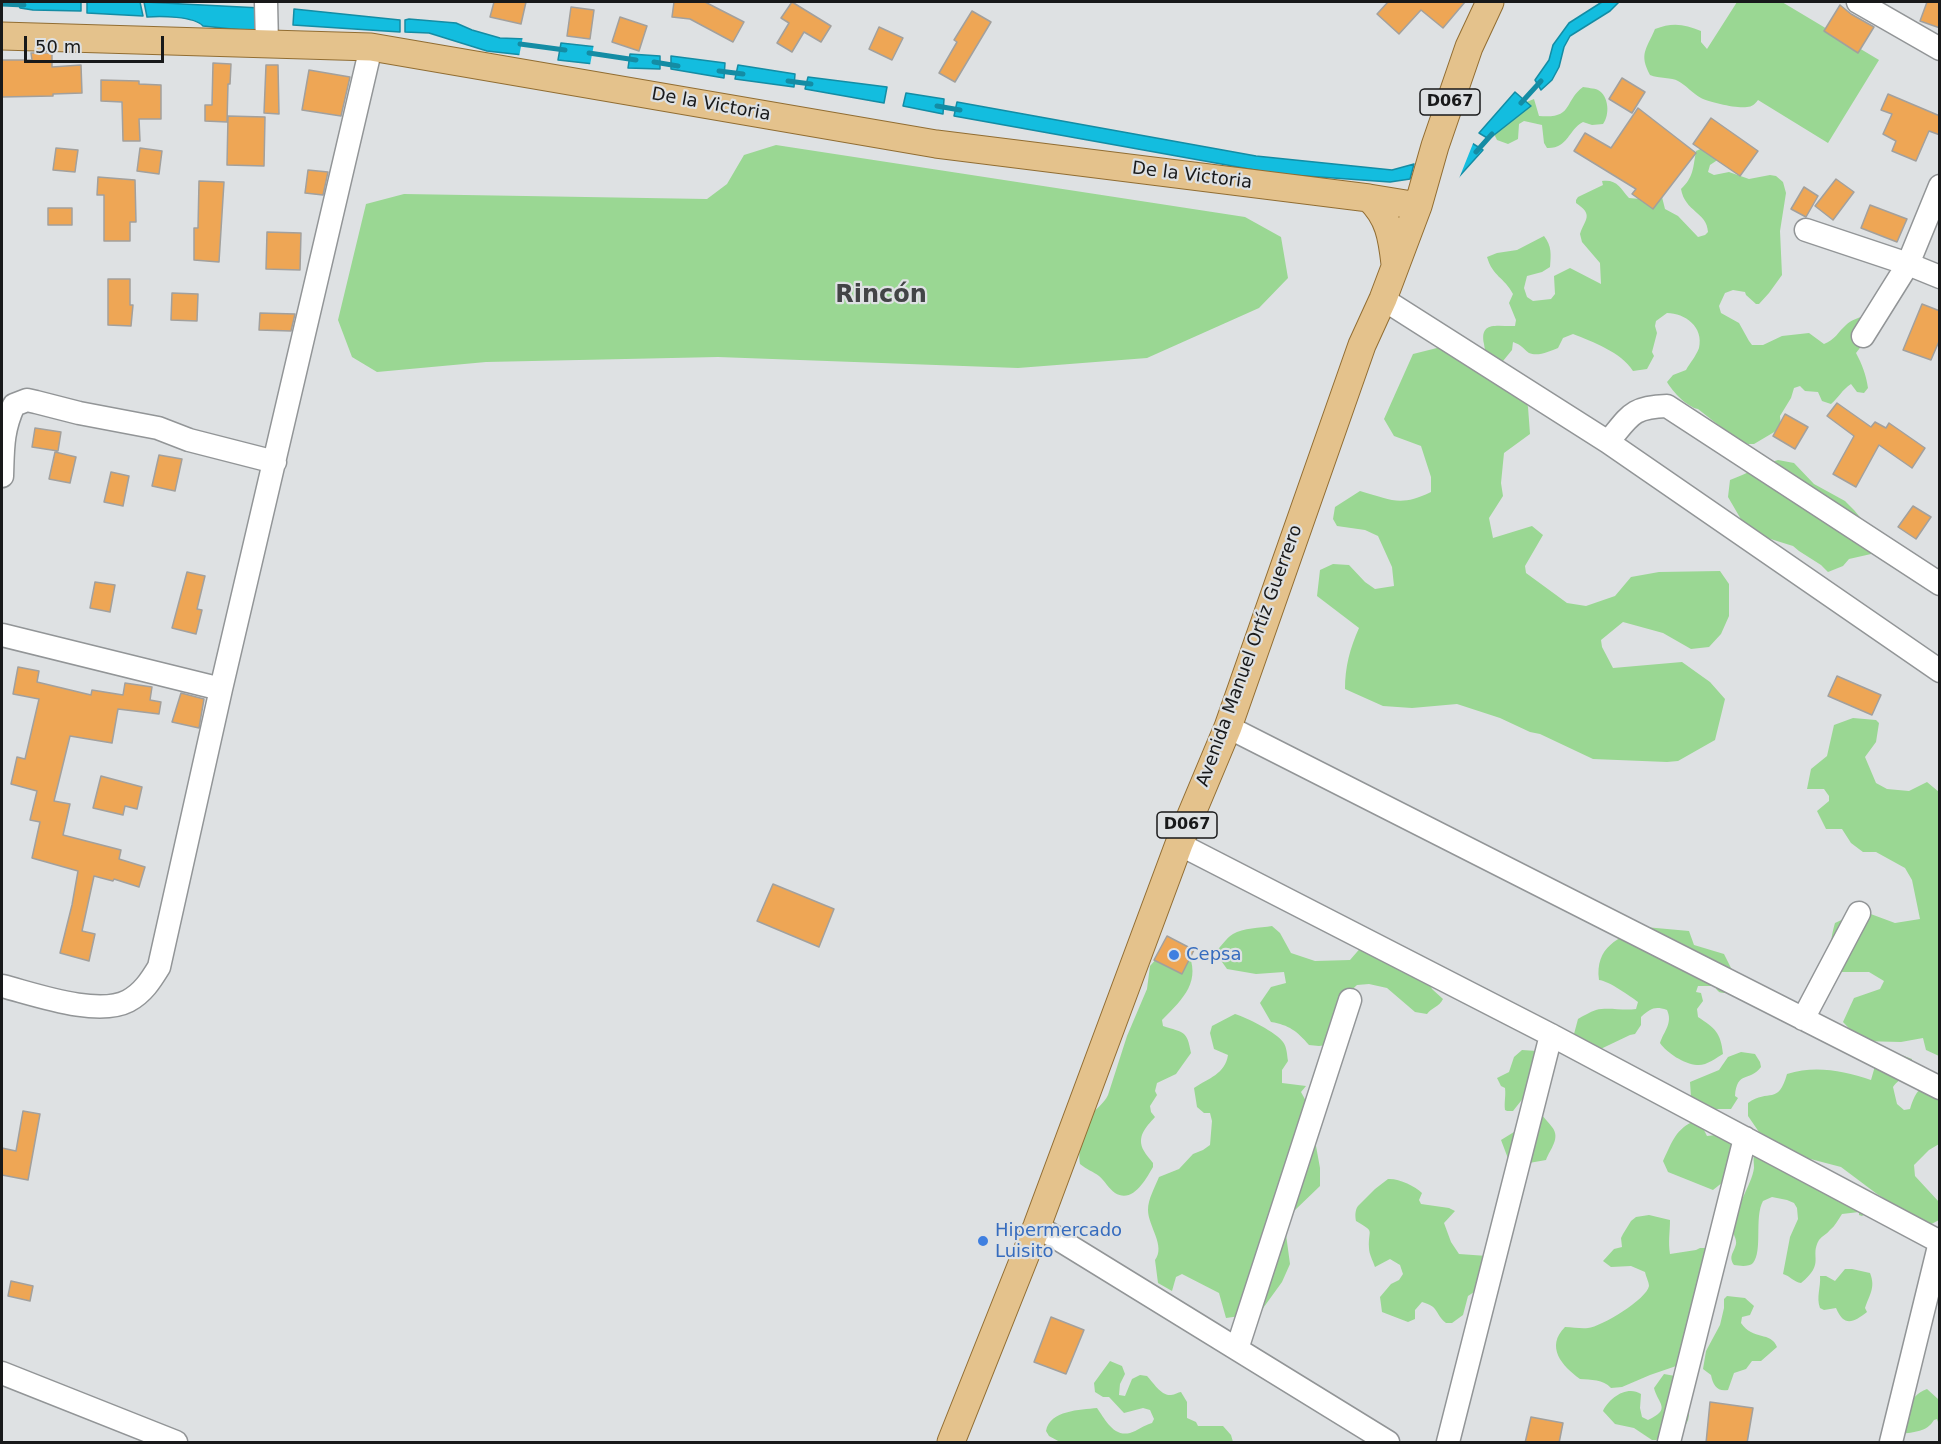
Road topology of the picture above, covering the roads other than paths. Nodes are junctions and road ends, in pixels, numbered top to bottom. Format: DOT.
graph roads {
  1 [pos="266,2"];
  2 [pos="1490,2"];
  3 [pos="1858,2"];
  4 [pos="2,36"];
  5 [pos="267,45"];
  6 [pos="371,47"];
  7 [pos="1940,49"];
  8 [pos="1940,186"];
  9 [pos="1369,198"];
  10 [pos="1418,206"];
  11 [pos="1806,230"];
  12 [pos="1395,264"];
  13 [pos="1908,264"];
  14 [pos="1940,277"];
  15 [pos="1383,299"];
  16 [pos="1863,336"];
  17 [pos="1608,442"];
  18 [pos="275,462"];
  19 [pos="2,476"];
  20 [pos="1940,584"];
  21 [pos="2,635"];
  22 [pos="1940,671"];
  23 [pos="221,689"];
  24 [pos="1228,727"];
  25 [pos="1179,844"];
  26 [pos="1859,913"];
  27 [pos="2,986"];
  28 [pos="1350,1000"];
  29 [pos="1803,1019"];
  30 [pos="1551,1035"];
  31 [pos="1940,1088"];
  32 [pos="1745,1138"];
  33 [pos="1037,1226"];
  34 [pos="1237,1349"];
  35 [pos="2,1373"];
  36 [pos="176,1443"];
  37 [pos="951,1443"];
  38 [pos="1388,1443"];
  39 [pos="1448,1443"];
  40 [pos="1669,1443"];
  41 [pos="1891,1443"];
  1 -- 5 [label="street"];
  2 -- 10 [label="main road, Avenida Manuel Ortíz Guerrero / D067"];
  3 -- 7 [label="street"];
  4 -- 5 [label="main road, De la Victoria"];
  5 -- 6 [label="main road, De la Victoria"];
  6 -- 9 [label="main road, De la Victoria"];
  6 -- 18 [label="street"];
  8 -- 13 [label="street"];
  9 -- 10 [label="main road, De la Victoria"];
  9 -- 12 [label="main road"];
  10 -- 12 [label="main road, Avenida Manuel Ortíz Guerrero / D067"];
  11 -- 13 [label="street"];
  12 -- 15 [label="main road, Avenida Manuel Ortíz Guerrero / D067"];
  13 -- 14 [label="street"];
  13 -- 16 [label="street"];
  15 -- 17 [label="street"];
  15 -- 24 [label="main road, Avenida Manuel Ortíz Guerrero / D067"];
  17 -- 20 [label="street"];
  17 -- 22 [label="street"];
  18 -- 19 [label="street"];
  18 -- 23 [label="street"];
  21 -- 23 [label="street"];
  23 -- 27 [label="street"];
  24 -- 25 [label="main road, Avenida Manuel Ortíz Guerrero / D067"];
  24 -- 29 [label="street"];
  25 -- 30 [label="street"];
  25 -- 33 [label="main road, Avenida Manuel Ortíz Guerrero / D067"];
  26 -- 29 [label="street"];
  28 -- 34 [label="street"];
  29 -- 31 [label="street"];
  30 -- 32 [label="street"];
  30 -- 39 [label="street"];
  32 -- 40 [label="street"];
  32 -- 41 [label="street"];
  33 -- 34 [label="street"];
  33 -- 37 [label="main road, Avenida Manuel Ortíz Guerrero / D067"];
  34 -- 38 [label="street"];
  35 -- 36 [label="street"];
}
